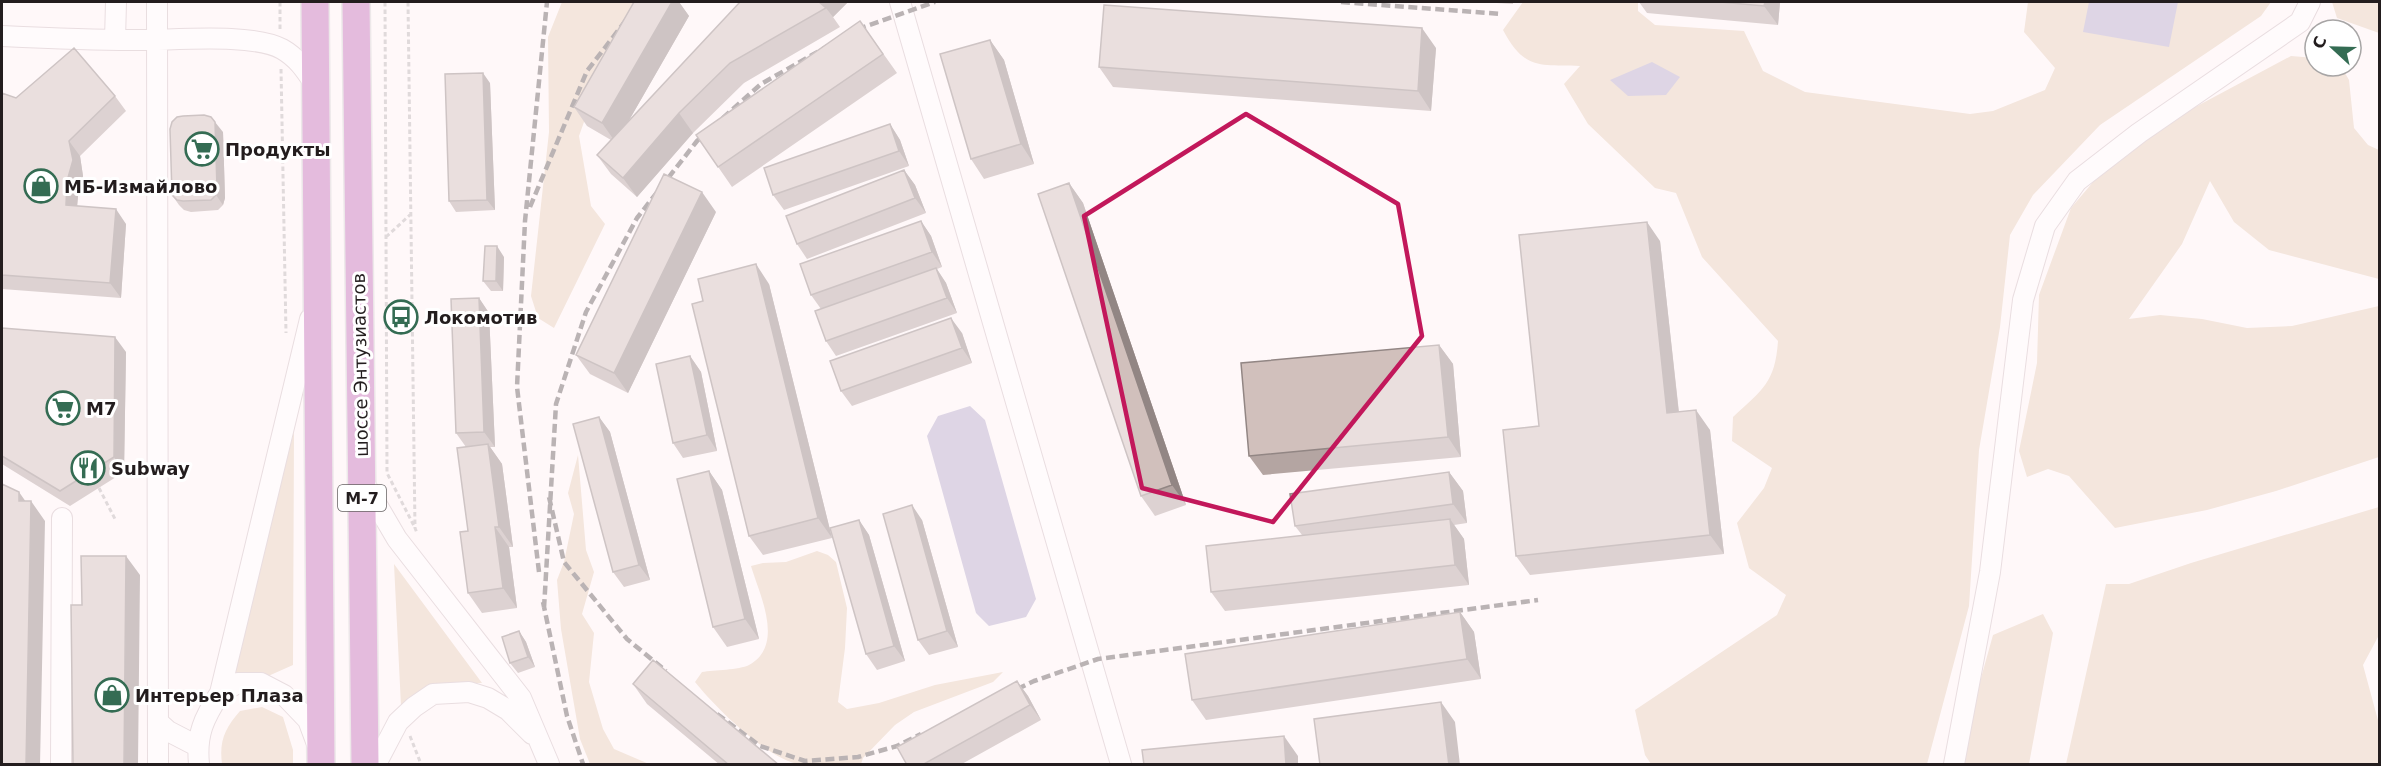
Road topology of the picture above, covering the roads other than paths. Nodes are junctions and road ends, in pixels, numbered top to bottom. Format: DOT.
graph roads {
  1 [pos="116,2"];
  2 [pos="157,2"];
  3 [pos="315,2"];
  4 [pos="356,2"];
  5 [pos="900,2"];
  6 [pos="2310,2"];
  7 [pos="2,36"];
  8 [pos="159,38"];
  9 [pos="115,40"];
  10 [pos="316,86"];
  11 [pos="317,290"];
  12 [pos="362,478"];
  13 [pos="62,518"];
  14 [pos="220,693"];
  15 [pos="158,722"];
  16 [pos="547,753"];
  17 [pos="198,755"];
  18 [pos="321,761"];
  19 [pos="61,765"];
  20 [pos="158,765"];
  21 [pos="364,765"];
  22 [pos="376,765"];
  23 [pos="1121,765"];
  24 [pos="1954,765"];
  1 -- 9 [label="street"];
  2 -- 8 [label="street"];
  3 -- 10 [label="highway, М-7"];
  4 -- 12 [label="highway, шоссе Энтузиастов / М-7"];
  5 -- 23 [label="street"];
  6 -- 24 [label="street"];
  7 -- 9 [label="street"];
  8 -- 9 [label="street"];
  8 -- 10 [label="street"];
  8 -- 15 [label="street"];
  10 -- 11 [label="highway, М-7"];
  11 -- 14 [label="street"];
  11 -- 18 [label="highway, М-7"];
  12 -- 16 [label="street"];
  12 -- 21 [label="highway, шоссе Энтузиастов / М-7"];
  13 -- 19 [label="street"];
  14 -- 17 [label="street"];
  14 -- 18 [label="street"];
  15 -- 17 [label="street"];
  15 -- 20 [label="street"];
  16 -- 22 [label="street"];
}
